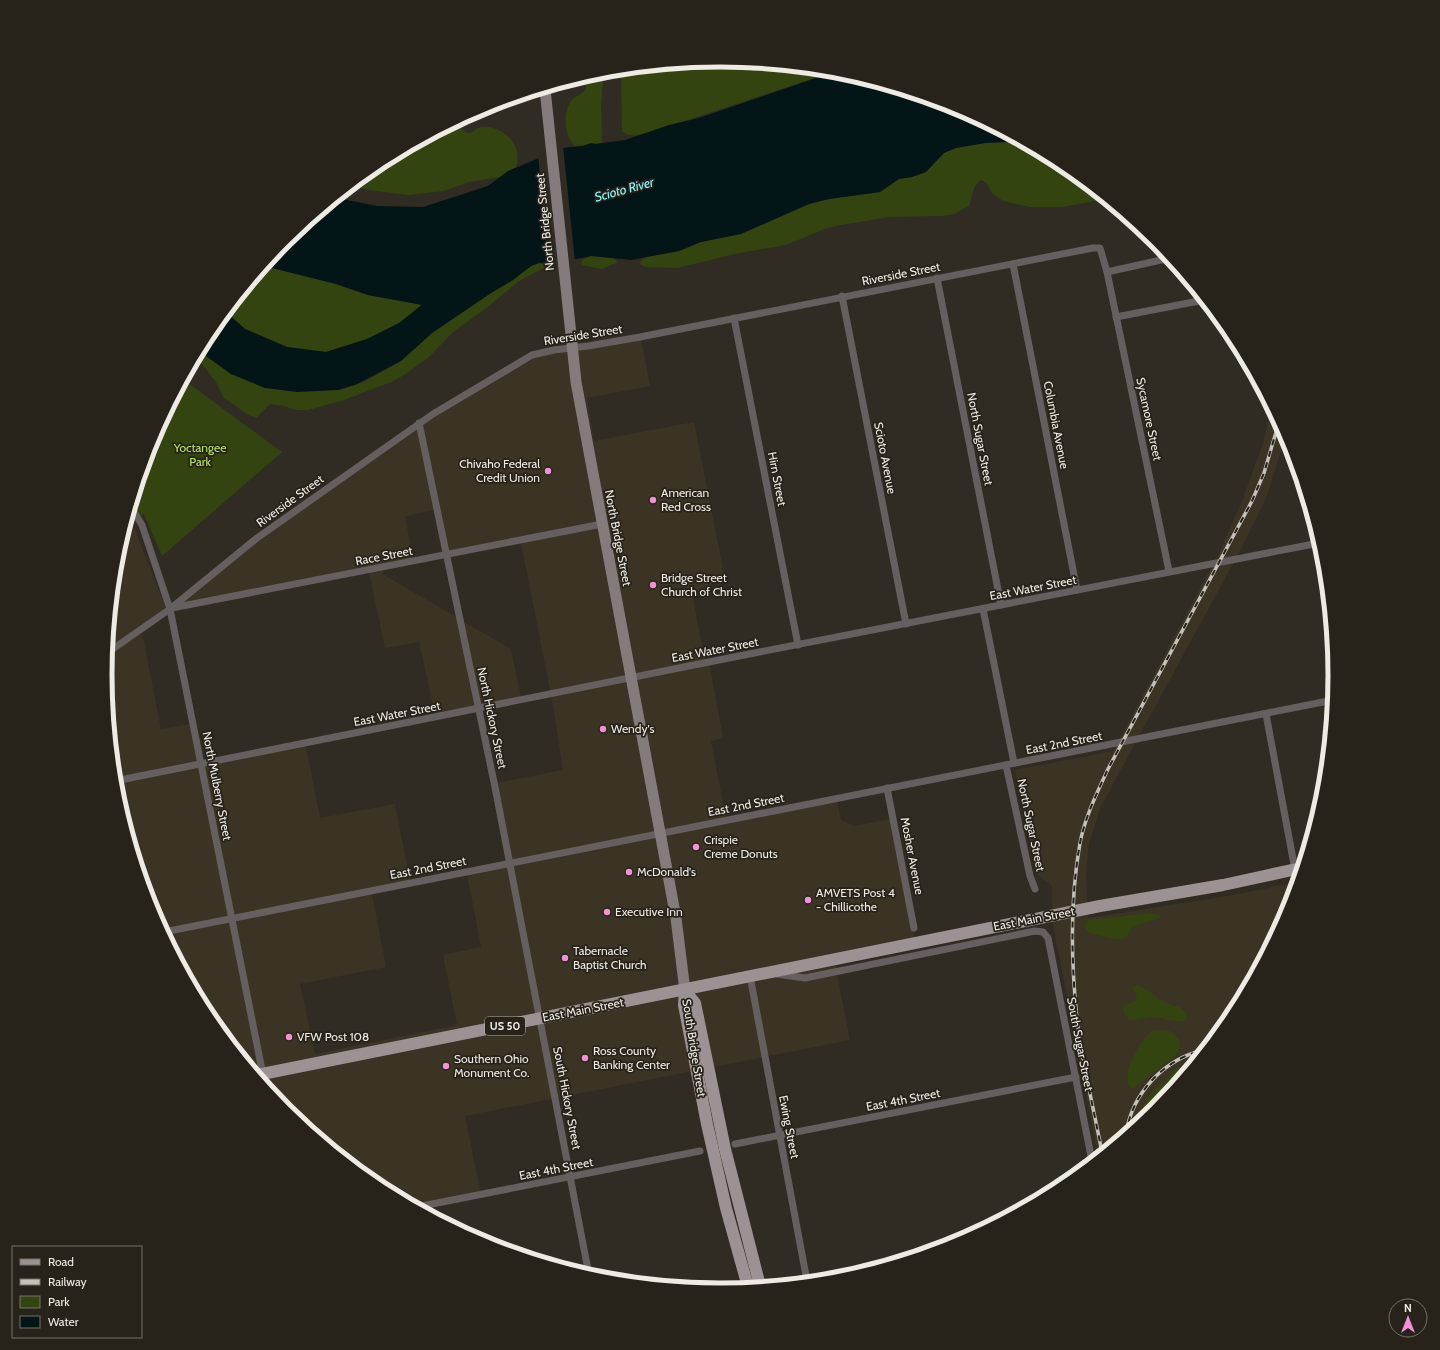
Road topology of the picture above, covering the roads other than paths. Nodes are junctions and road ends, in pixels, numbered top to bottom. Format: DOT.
graph roads {
  1 [pos="545,93"];
  2 [pos="1163,259"];
  3 [pos="1013,264"];
  4 [pos="1107,272"];
  5 [pos="937,278"];
  6 [pos="842,296"];
  7 [pos="1199,301"];
  8 [pos="1116,317"];
  9 [pos="734,318"];
  10 [pos="571,348"];
  11 [pos="419,423"];
  12 [pos="135,513"];
  13 [pos="602,524"];
  14 [pos="1313,544"];
  15 [pos="446,555"];
  16 [pos="1169,571"];
  17 [pos="1077,590"];
  18 [pos="1001,605"];
  19 [pos="170,608"];
  20 [pos="983,608"];
  21 [pos="906,624"];
  22 [pos="798,645"];
  23 [pos="113,649"];
  24 [pos="632,678"];
  25 [pos="1327,701"];
  26 [pos="479,709"];
  27 [pos="1266,714"];
  28 [pos="1014,763"];
  29 [pos="202,764"];
  30 [pos="1006,764"];
  31 [pos="122,781"];
  32 [pos="888,788"];
  33 [pos="660,833"];
  34 [pos="509,864"];
  35 [pos="1297,866"];
  36 [pos="1296,869"];
  37 [pos="1035,889"];
  38 [pos="232,918"];
  39 [pos="914,928"];
  40 [pos="169,931"];
  41 [pos="1043,932"];
  42 [pos="768,972"];
  43 [pos="750,976"];
  44 [pos="685,990"];
  45 [pos="540,1019"];
  46 [pos="260,1072"];
  47 [pos="264,1077"];
  48 [pos="1076,1077"];
  49 [pos="779,1135"];
  50 [pos="734,1144"];
  51 [pos="700,1152"];
  52 [pos="1091,1156"];
  53 [pos="570,1178"];
  54 [pos="423,1206"];
  55 [pos="588,1268"];
  56 [pos="805,1277"];
  57 [pos="747,1282"];
  58 [pos="759,1282"];
  1 -- 10 [label="main road, North Bridge Street"];
  2 -- 4 [label="street"];
  3 -- 4 [label="street, Riverside Street"];
  3 -- 5 [label="street, Riverside Street"];
  3 -- 17 [label="street, Columbia Avenue"];
  4 -- 8 [label="street, Sycamore Street"];
  5 -- 6 [label="street, Riverside Street"];
  5 -- 18 [label="street, North Sugar Street"];
  6 -- 9 [label="street, Riverside Street"];
  6 -- 21 [label="street, Scioto Avenue"];
  7 -- 8 [label="street"];
  8 -- 16 [label="street, Sycamore Street"];
  9 -- 10 [label="street, Riverside Street"];
  9 -- 22 [label="street, Hirn Street"];
  10 -- 11 [label="street, Riverside Street"];
  10 -- 13 [label="main road, North Bridge Street"];
  11 -- 15 [label="street, North Hickory Street"];
  11 -- 19 [label="street, Riverside Street"];
  12 -- 19 [label="street, North Mulberry Street"];
  13 -- 15 [label="street, Race Street"];
  13 -- 24 [label="main road, North Bridge Street"];
  14 -- 16 [label="street, East Water Street"];
  15 -- 19 [label="street, Race Street"];
  15 -- 26 [label="street, North Hickory Street"];
  16 -- 17 [label="street, East Water Street"];
  17 -- 18 [label="street, East Water Street"];
  18 -- 20 [label="street, East Water Street"];
  19 -- 23 [label="street, Riverside Street"];
  19 -- 29 [label="street, North Mulberry Street"];
  20 -- 21 [label="street, East Water Street"];
  20 -- 28 [label="street, North Sugar Street"];
  21 -- 22 [label="street, East Water Street"];
  22 -- 24 [label="street, East Water Street"];
  24 -- 26 [label="street, East Water Street"];
  24 -- 33 [label="main road, North Bridge Street"];
  25 -- 27 [label="street, East 2nd Street"];
  26 -- 29 [label="street, East Water Street"];
  26 -- 34 [label="street, North Hickory Street"];
  27 -- 28 [label="street, East 2nd Street"];
  27 -- 35 [label="street"];
  28 -- 30 [label="street, East 2nd Street"];
  29 -- 31 [label="street, East Water Street"];
  29 -- 38 [label="street, North Mulberry Street"];
  30 -- 32 [label="street, East 2nd Street"];
  30 -- 37 [label="street, North Sugar Street"];
  32 -- 33 [label="street, East 2nd Street"];
  32 -- 39 [label="street, Mosher Avenue"];
  33 -- 34 [label="street, East 2nd Street"];
  33 -- 44 [label="main road, North Bridge Street"];
  34 -- 38 [label="street, East 2nd Street"];
  34 -- 45 [label="street, North Hickory Street"];
  36 -- 42 [label="main road, East Main Street"];
  38 -- 40 [label="street, East 2nd Street"];
  38 -- 46 [label="street, North Mulberry Street"];
  41 -- 42 [label="street, East Main Street"];
  41 -- 48 [label="street, South Sugar Street"];
  42 -- 43 [label="main road, East Main Street"];
  43 -- 44 [label="main road, East Main Street"];
  43 -- 49 [label="street, Ewing Street"];
  44 -- 45 [label="main road, East Main Street / US 50"];
  44 -- 57 [label="main road, South Bridge Street"];
  44 -- 58 [label="main road, South Bridge Street"];
  45 -- 47 [label="main road, East Main Street / US 50"];
  45 -- 53 [label="street, South Hickory Street"];
  48 -- 49 [label="street, East 4th Street"];
  48 -- 52 [label="street, South Sugar Street"];
  49 -- 50 [label="street, East 4th Street"];
  49 -- 56 [label="street, Ewing Street"];
  51 -- 53 [label="street, East 4th Street"];
  53 -- 54 [label="street, East 4th Street"];
  53 -- 55 [label="street, South Hickory Street"];
}
